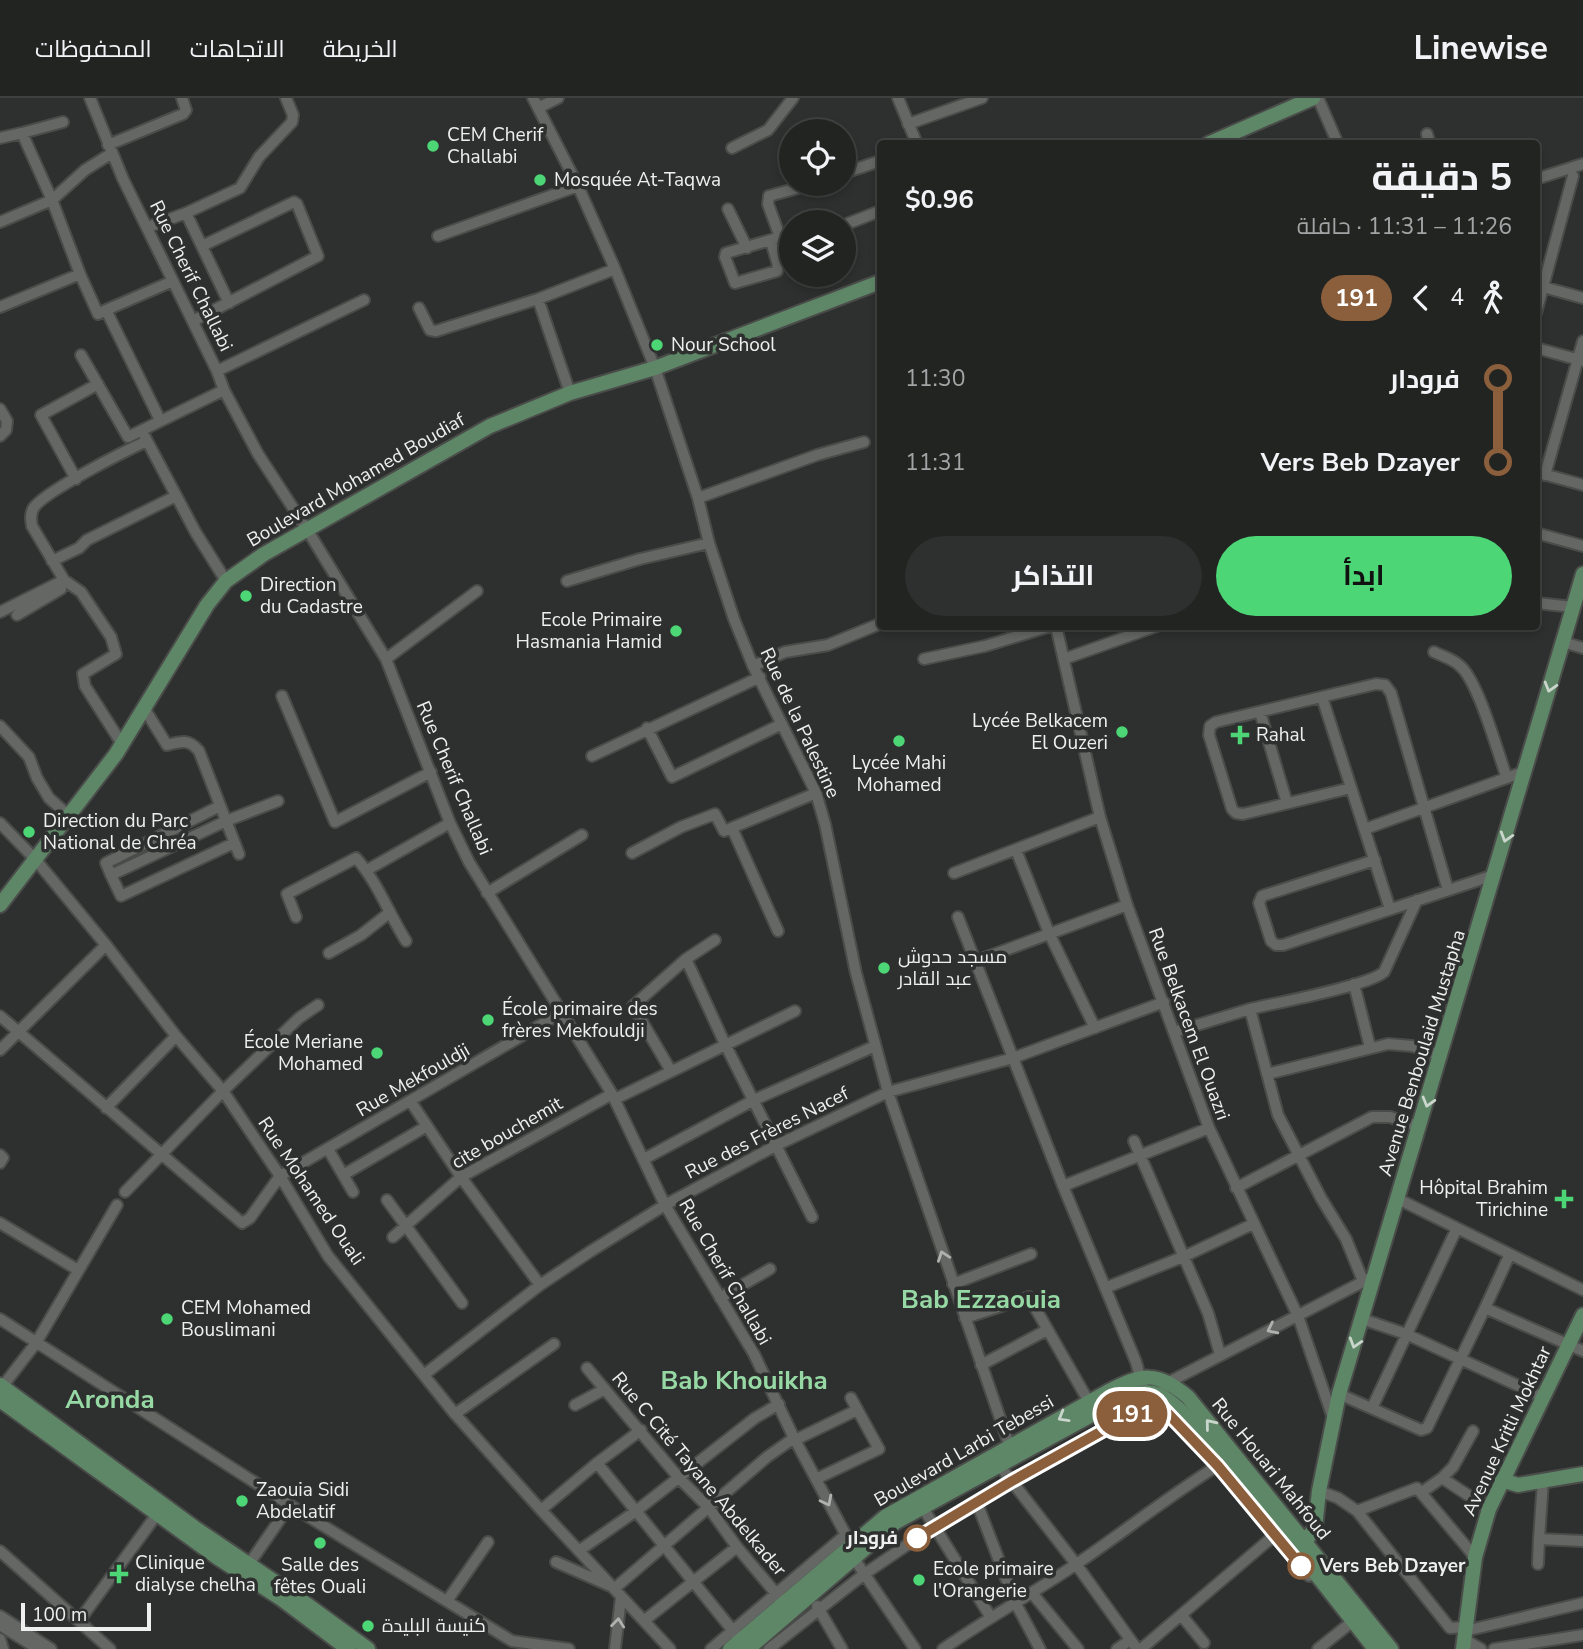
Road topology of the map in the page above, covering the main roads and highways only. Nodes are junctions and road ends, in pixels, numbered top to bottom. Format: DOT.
graph roads {
  1 [pos="1315,98"];
  2 [pos="1217,140"];
  3 [pos="877,283"];
  4 [pos="1583,574"];
  5 [pos="0,905"];
  6 [pos="1583,1315"];
  7 [pos="1,1391"];
  8 [pos="1150,1391"];
  9 [pos="1012,1453"];
  10 [pos="1226,1461"];
  11 [pos="996,1462"];
  12 [pos="1583,1474"];
  13 [pos="1502,1480"];
  14 [pos="161,1509"];
  15 [pos="851,1548"];
  16 [pos="1298,1549"];
  17 [pos="1464,1636"];
  18 [pos="743,1644"];
  19 [pos="348,1649"];
  20 [pos="368,1649"];
  21 [pos="1376,1649"];
  22 [pos="1391,1649"];
  1 -- 2 [label="main road"];
  3 -- 5 [label="main road, Boulevard Mohamed Boudiaf"];
  4 -- 16 [label="main road, Avenue Benboulaid Mustapha, one-way"];
  6 -- 13 [label="main road, Avenue Kritli Mokhtar"];
  7 -- 14 [label="main road"];
  8 -- 9 [label="main road, Boulevard Larbi Tebessi"];
  8 -- 9 [label="main road, Boulevard Larbi Tebessi, one-way"];
  8 -- 10 [label="main road, Rue Houari Mahfoud"];
  10 -- 8 [label="main road, Rue Houari Mahfoud, one-way"];
  9 -- 11 [label="main road, Boulevard Larbi Tebessi"];
  10 -- 16 [label="main road, Rue Houari Mahfoud"];
  11 -- 15 [label="main road, Boulevard Larbi Tebessi"];
  11 -- 15 [label="main road, Boulevard Larbi Tebessi"];
  12 -- 13 [label="main road"];
  13 -- 17 [label="main road, Avenue Kritli Mokhtar"];
  14 -- 19 [label="main road"];
  14 -- 20 [label="main road"];
  15 -- 18 [label="main road, Boulevard Larbi Tebessi"];
  15 -- 18 [label="main road, Boulevard Larbi Tebessi"];
  16 -- 21 [label="main road, Rue Houari Mahfoud"];
  16 -- 22 [label="main road, Rue Houari Mahfoud"];
}
